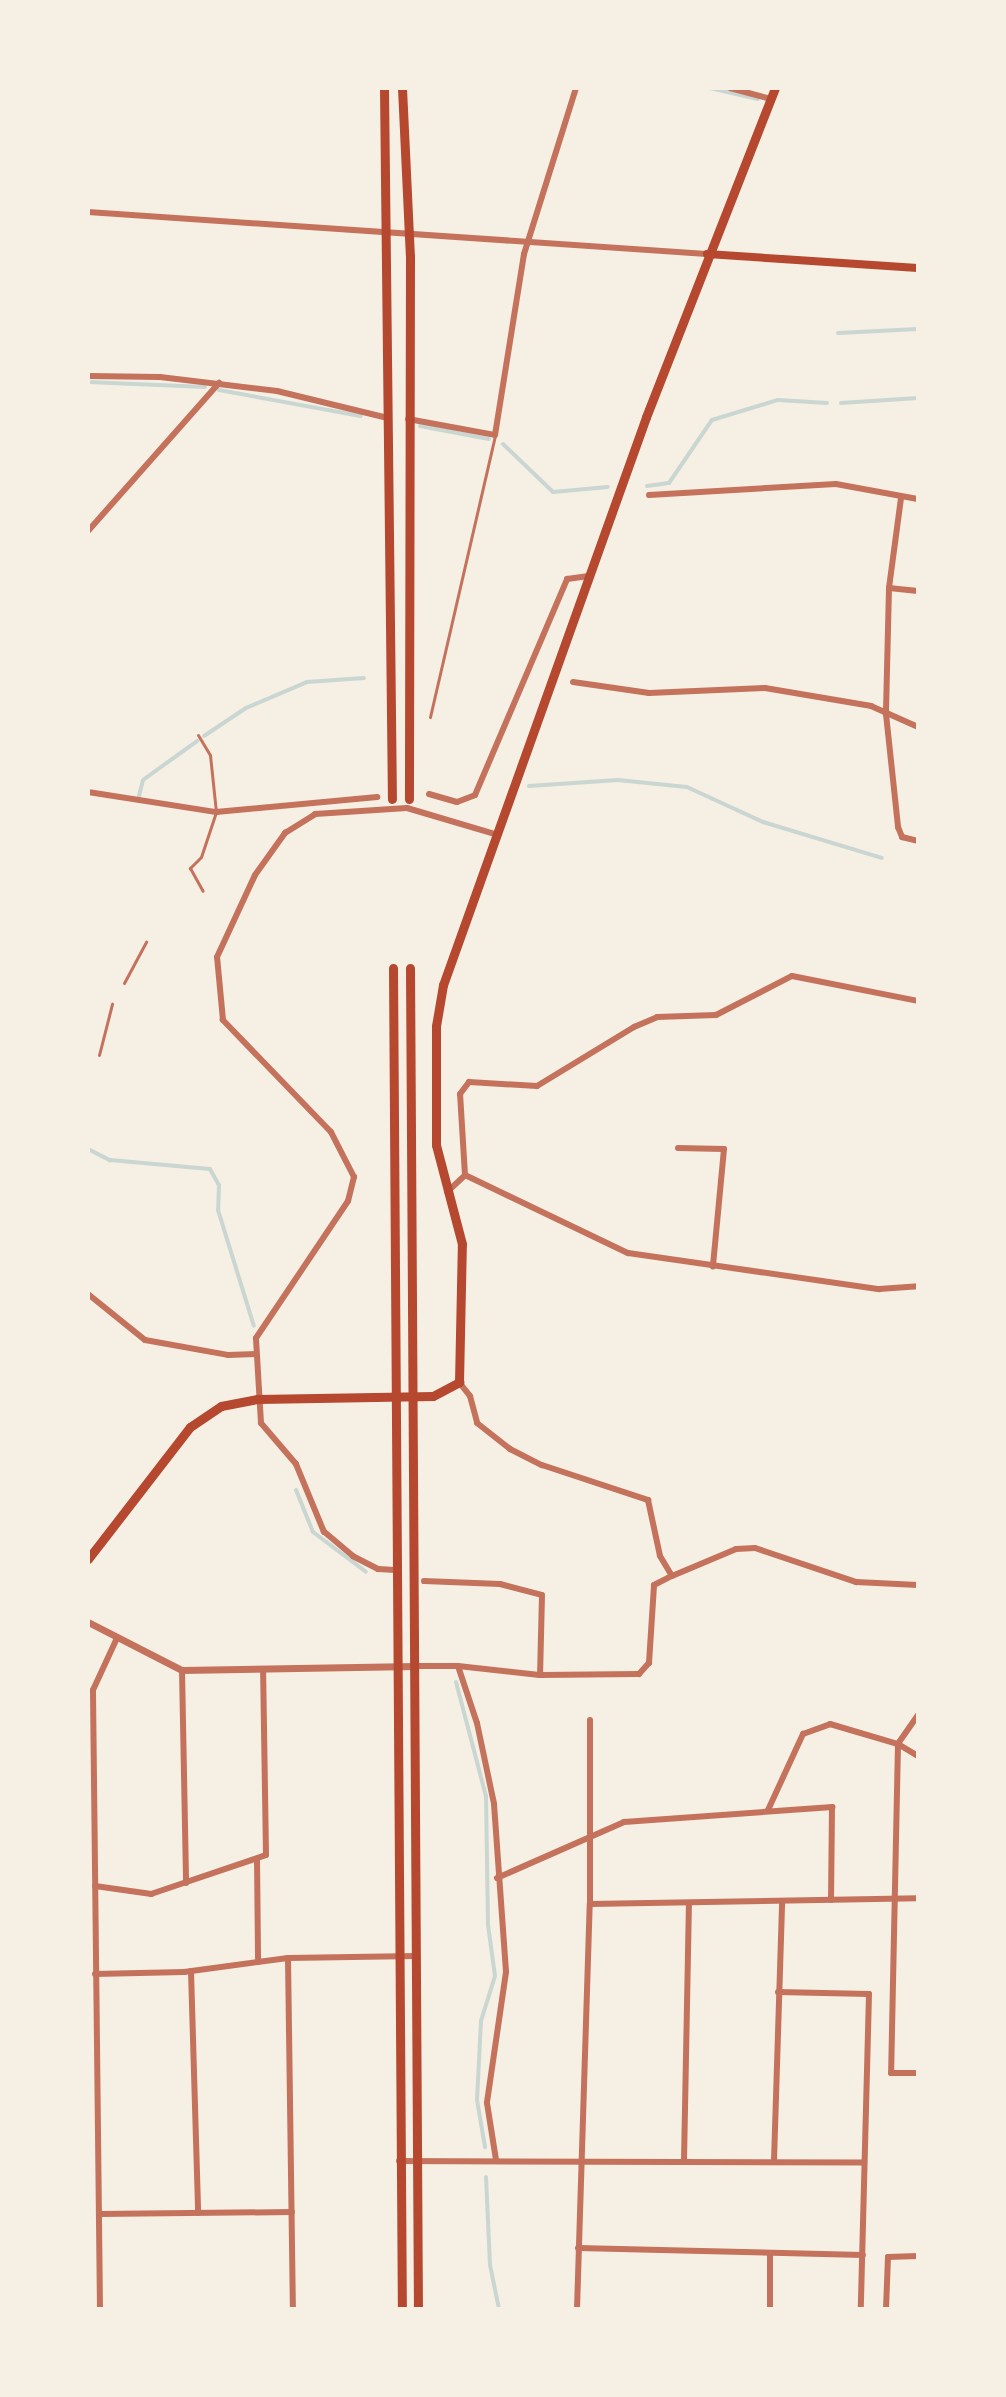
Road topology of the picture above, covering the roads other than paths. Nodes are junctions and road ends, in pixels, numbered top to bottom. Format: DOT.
graph roads {
  1 [pos="384,88"];
  2 [pos="402,88"];
  3 [pos="576,88"];
  4 [pos="730,88"];
  5 [pos="775,88"];
  6 [pos="771,99"];
  7 [pos="88,212"];
  8 [pos="387,233"];
  9 [pos="408,234"];
  10 [pos="528,243"];
  11 [pos="707,254"];
  12 [pos="918,268"];
  13 [pos="88,376"];
  14 [pos="219,383"];
  15 [pos="391,419"];
  16 [pos="408,419"];
  17 [pos="495,435"];
  18 [pos="649,495"];
  19 [pos="901,498"];
  20 [pos="918,499"];
  21 [pos="88,531"];
  22 [pos="589,576"];
  23 [pos="889,588"];
  24 [pos="918,591"];
  25 [pos="573,682"];
  26 [pos="886,714"];
  27 [pos="430,717"];
  28 [pos="918,727"];
  29 [pos="198,735"];
  30 [pos="88,792"];
  31 [pos="429,794"];
  32 [pos="377,797"];
  33 [pos="392,799"];
  34 [pos="409,799"];
  35 [pos="216,812"];
  36 [pos="495,834"];
  37 [pos="918,841"];
  38 [pos="203,891"];
  39 [pos="146,942"];
  40 [pos="393,968"];
  41 [pos="410,968"];
  42 [pos="124,983"];
  43 [pos="918,1001"];
  44 [pos="112,1004"];
  45 [pos="99,1055"];
  46 [pos="678,1148"];
  47 [pos="465,1175"];
  48 [pos="447,1192"];
  49 [pos="713,1266"];
  50 [pos="918,1286"];
  51 [pos="88,1294"];
  52 [pos="256,1354"];
  53 [pos="459,1382"];
  54 [pos="414,1396"];
  55 [pos="393,1397"];
  56 [pos="258,1399"];
  57 [pos="88,1559"];
  58 [pos="395,1570"];
  59 [pos="672,1576"];
  60 [pos="424,1581"];
  61 [pos="918,1585"];
  62 [pos="88,1622"];
  63 [pos="117,1638"];
  64 [pos="415,1666"];
  65 [pos="458,1666"];
  66 [pos="397,1667"];
  67 [pos="182,1670"];
  68 [pos="263,1670"];
  69 [pos="540,1675"];
  70 [pos="918,1715"];
  71 [pos="590,1720"];
  72 [pos="898,1744"];
  73 [pos="918,1756"];
  74 [pos="768,1810"];
  75 [pos="586,1839"];
  76 [pos="257,1859"];
  77 [pos="91,1874"];
  78 [pos="497,1878"];
  79 [pos="186,1883"];
  80 [pos="95,1886"];
  81 [pos="897,1898"];
  82 [pos="918,1898"];
  83 [pos="831,1900"];
  84 [pos="782,1901"];
  85 [pos="689,1903"];
  86 [pos="590,1904"];
  87 [pos="416,1956"];
  88 [pos="397,1957"];
  89 [pos="288,1958"];
  90 [pos="258,1962"];
  91 [pos="191,1971"];
  92 [pos="95,1974"];
  93 [pos="778,1992"];
  94 [pos="918,2073"];
  95 [pos="496,2160"];
  96 [pos="580,2160"];
  97 [pos="399,2161"];
  98 [pos="418,2161"];
  99 [pos="684,2161"];
  100 [pos="774,2161"];
  101 [pos="864,2163"];
  102 [pos="292,2212"];
  103 [pos="198,2213"];
  104 [pos="99,2214"];
  105 [pos="578,2248"];
  106 [pos="770,2254"];
  107 [pos="863,2255"];
  108 [pos="918,2256"];
  109 [pos="100,2309"];
  110 [pos="293,2309"];
  111 [pos="402,2309"];
  112 [pos="418,2309"];
  113 [pos="577,2309"];
  114 [pos="770,2309"];
  115 [pos="861,2309"];
  116 [pos="886,2309"];
  1 -- 8 [label="main road"];
  2 -- 9 [label="main road"];
  3 -- 10 [label="street"];
  4 -- 6 [label="street"];
  5 -- 6 [label="main road"];
  6 -- 11 [label="main road"];
  7 -- 8 [label="street"];
  8 -- 9 [label="street"];
  8 -- 15 [label="main road"];
  9 -- 10 [label="street"];
  9 -- 16 [label="main road"];
  10 -- 11 [label="street"];
  10 -- 17 [label="street"];
  11 -- 12 [label="main road"];
  11 -- 22 [label="main road"];
  13 -- 14 [label="street"];
  14 -- 15 [label="street"];
  14 -- 21 [label="street"];
  15 -- 33 [label="main road"];
  16 -- 17 [label="street"];
  16 -- 34 [label="main road"];
  17 -- 27 [label="lane"];
  18 -- 19 [label="street"];
  19 -- 20 [label="street"];
  19 -- 23 [label="street"];
  22 -- 31 [label="street"];
  22 -- 36 [label="main road"];
  23 -- 24 [label="street"];
  23 -- 26 [label="street"];
  25 -- 26 [label="street"];
  26 -- 28 [label="street"];
  26 -- 37 [label="street"];
  29 -- 35 [label="lane"];
  30 -- 35 [label="street"];
  32 -- 35 [label="street"];
  35 -- 38 [label="lane"];
  36 -- 48 [label="main road"];
  36 -- 52 [label="street"];
  39 -- 42 [label="lane"];
  40 -- 55 [label="main road"];
  41 -- 54 [label="main road"];
  43 -- 47 [label="street"];
  44 -- 45 [label="lane"];
  46 -- 49 [label="street"];
  47 -- 48 [label="street"];
  47 -- 49 [label="street"];
  48 -- 53 [label="main road"];
  49 -- 50 [label="street"];
  51 -- 52 [label="street"];
  52 -- 56 [label="street"];
  53 -- 54 [label="main road"];
  53 -- 59 [label="street"];
  54 -- 55 [label="main road"];
  54 -- 64 [label="main road"];
  55 -- 56 [label="main road"];
  55 -- 58 [label="main road"];
  56 -- 57 [label="main road"];
  56 -- 58 [label="street"];
  58 -- 66 [label="main road"];
  59 -- 61 [label="street"];
  59 -- 69 [label="street"];
  60 -- 69 [label="street"];
  62 -- 63 [label="street"];
  63 -- 67 [label="street"];
  63 -- 77 [label="street"];
  64 -- 65 [label="street"];
  64 -- 66 [label="street"];
  64 -- 87 [label="main road"];
  65 -- 69 [label="street"];
  65 -- 78 [label="street"];
  66 -- 68 [label="street"];
  66 -- 88 [label="main road"];
  67 -- 68 [label="street"];
  67 -- 79 [label="street"];
  68 -- 76 [label="street"];
  70 -- 72 [label="street"];
  71 -- 75 [label="street"];
  72 -- 73 [label="street"];
  72 -- 74 [label="street"];
  72 -- 81 [label="street"];
  74 -- 75 [label="street"];
  74 -- 83 [label="street"];
  75 -- 78 [label="street"];
  75 -- 86 [label="street"];
  76 -- 79 [label="street"];
  76 -- 90 [label="street"];
  77 -- 80 [label="street"];
  78 -- 95 [label="street"];
  79 -- 80 [label="street"];
  80 -- 92 [label="street"];
  81 -- 82 [label="street"];
  81 -- 83 [label="street"];
  81 -- 94 [label="street"];
  83 -- 84 [label="street"];
  84 -- 85 [label="street"];
  84 -- 93 [label="street"];
  85 -- 86 [label="street"];
  85 -- 99 [label="street"];
  86 -- 96 [label="street"];
  87 -- 88 [label="street"];
  87 -- 98 [label="main road"];
  88 -- 89 [label="street"];
  88 -- 97 [label="main road"];
  89 -- 90 [label="street"];
  89 -- 102 [label="street"];
  90 -- 91 [label="street"];
  91 -- 92 [label="street"];
  91 -- 103 [label="street"];
  92 -- 104 [label="street"];
  93 -- 100 [label="street"];
  93 -- 101 [label="street"];
  95 -- 96 [label="street"];
  95 -- 98 [label="street"];
  96 -- 99 [label="street"];
  96 -- 105 [label="street"];
  97 -- 98 [label="street"];
  97 -- 111 [label="main road"];
  98 -- 112 [label="main road"];
  99 -- 100 [label="street"];
  100 -- 101 [label="street"];
  101 -- 107 [label="street"];
  102 -- 103 [label="street"];
  102 -- 110 [label="street"];
  103 -- 104 [label="street"];
  104 -- 109 [label="street"];
  105 -- 106 [label="street"];
  105 -- 113 [label="street"];
  106 -- 107 [label="street"];
  106 -- 114 [label="street"];
  107 -- 115 [label="street"];
  108 -- 116 [label="street"];
}
